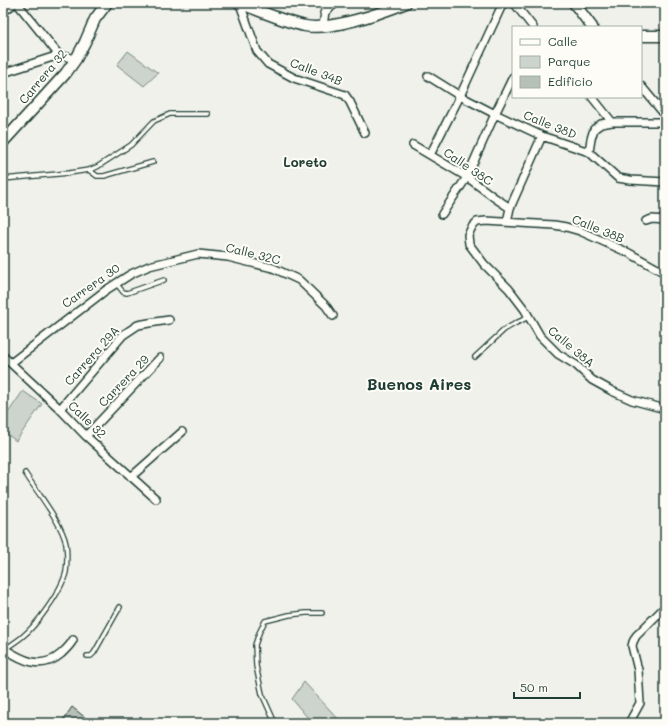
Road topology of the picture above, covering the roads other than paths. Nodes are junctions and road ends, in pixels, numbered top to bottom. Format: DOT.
graph roads {
  1 [pos="16,3"];
  2 [pos="106,3"];
  3 [pos="239,3"];
  4 [pos="326,3"];
  5 [pos="336,3"];
  6 [pos="406,3"];
  7 [pos="503,3"];
  8 [pos="514,3"];
  9 [pos="574,3"];
  10 [pos="3,12"];
  11 [pos="324,13"];
  12 [pos="532,26"];
  13 [pos="591,26"];
  14 [pos="322,27"];
  15 [pos="642,36"];
  16 [pos="665,36"];
  17 [pos="59,55"];
  18 [pos="76,59"];
  19 [pos="3,73"];
  20 [pos="428,76"];
  21 [pos="512,79"];
  22 [pos="642,87"];
  23 [pos="460,96"];
  24 [pos="593,98"];
  25 [pos="208,114"];
  26 [pos="495,114"];
  27 [pos="665,115"];
  28 [pos="612,122"];
  29 [pos="665,122"];
  30 [pos="365,133"];
  31 [pos="542,136"];
  32 [pos="3,142"];
  33 [pos="413,145"];
  34 [pos="589,152"];
  35 [pos="430,155"];
  36 [pos="153,162"];
  37 [pos="89,170"];
  38 [pos="467,177"];
  39 [pos="3,179"];
  40 [pos="665,182"];
  41 [pos="510,208"];
  42 [pos="442,214"];
  43 [pos="665,220"];
  44 [pos="646,221"];
  45 [pos="507,222"];
  46 [pos="472,227"];
  47 [pos="198,254"];
  48 [pos="665,273"];
  49 [pos="164,280"];
  50 [pos="116,283"];
  51 [pos="333,316"];
  52 [pos="529,317"];
  53 [pos="169,320"];
  54 [pos="3,356"];
  55 [pos="475,357"];
  56 [pos="160,358"];
  57 [pos="11,363"];
  58 [pos="60,409"];
  59 [pos="665,409"];
  60 [pos="182,432"];
  61 [pos="86,436"];
  62 [pos="25,473"];
  63 [pos="131,477"];
  64 [pos="156,499"];
  65 [pos="120,607"];
  66 [pos="665,607"];
  67 [pos="322,614"];
  68 [pos="73,640"];
  69 [pos="4,649"];
  70 [pos="87,656"];
  71 [pos="275,723"];
  72 [pos="629,723"];
  1 -- 10 [label="street"];
  1 -- 17 [label="street"];
  2 -- 18 [label="street, Carrera 32"];
  3 -- 14 [label="street"];
  3 -- 30 [label="street, Calle 34B"];
  4 -- 11 [label="street"];
  5 -- 11 [label="street"];
  6 -- 14 [label="street"];
  7 -- 23 [label="street"];
  8 -- 12 [label="street"];
  9 -- 13 [label="street"];
  11 -- 14 [label="street"];
  15 -- 16 [label="street"];
  17 -- 18 [label="street"];
  17 -- 19 [label="street"];
  18 -- 32 [label="street, Carrera 32"];
  20 -- 23 [label="street, Calle 38D"];
  21 -- 26 [label="street"];
  22 -- 27 [label="street"];
  23 -- 26 [label="street, Calle 38D"];
  23 -- 35 [label="street"];
  24 -- 28 [label="street"];
  25 -- 37 [label="lane"];
  26 -- 31 [label="street, Calle 38D"];
  26 -- 38 [label="street"];
  28 -- 29 [label="street"];
  28 -- 34 [label="street"];
  31 -- 34 [label="street, Calle 38D"];
  31 -- 41 [label="street"];
  33 -- 35 [label="street, Calle 38C"];
  34 -- 40 [label="street, Calle 38D"];
  35 -- 38 [label="street, Calle 38C"];
  36 -- 37 [label="lane"];
  37 -- 39 [label="lane"];
  38 -- 41 [label="street, Calle 38C"];
  38 -- 42 [label="street"];
  41 -- 45 [label="street"];
  43 -- 44 [label="street"];
  45 -- 46 [label="street, Calle 38B"];
  45 -- 48 [label="street, Calle 38B"];
  46 -- 52 [label="street, Calle 38A"];
  47 -- 50 [label="street, Carrera 30"];
  47 -- 51 [label="street, Calle 32C"];
  49 -- 50 [label="lane"];
  50 -- 57 [label="street, Carrera 30"];
  52 -- 55 [label="lane"];
  52 -- 59 [label="street, Calle 38A"];
  53 -- 58 [label="street, Carrera 29A"];
  54 -- 57 [label="street, Calle 32"];
  56 -- 61 [label="street, Carrera 29"];
  57 -- 58 [label="street, Calle 32"];
  58 -- 61 [label="street, Calle 32"];
  60 -- 63 [label="street"];
  61 -- 63 [label="street, Calle 32"];
  62 -- 69 [label="lane"];
  63 -- 64 [label="street, Calle 32"];
  65 -- 70 [label="lane"];
  66 -- 72 [label="street"];
  67 -- 71 [label="lane"];
  68 -- 69 [label="street"];
}
